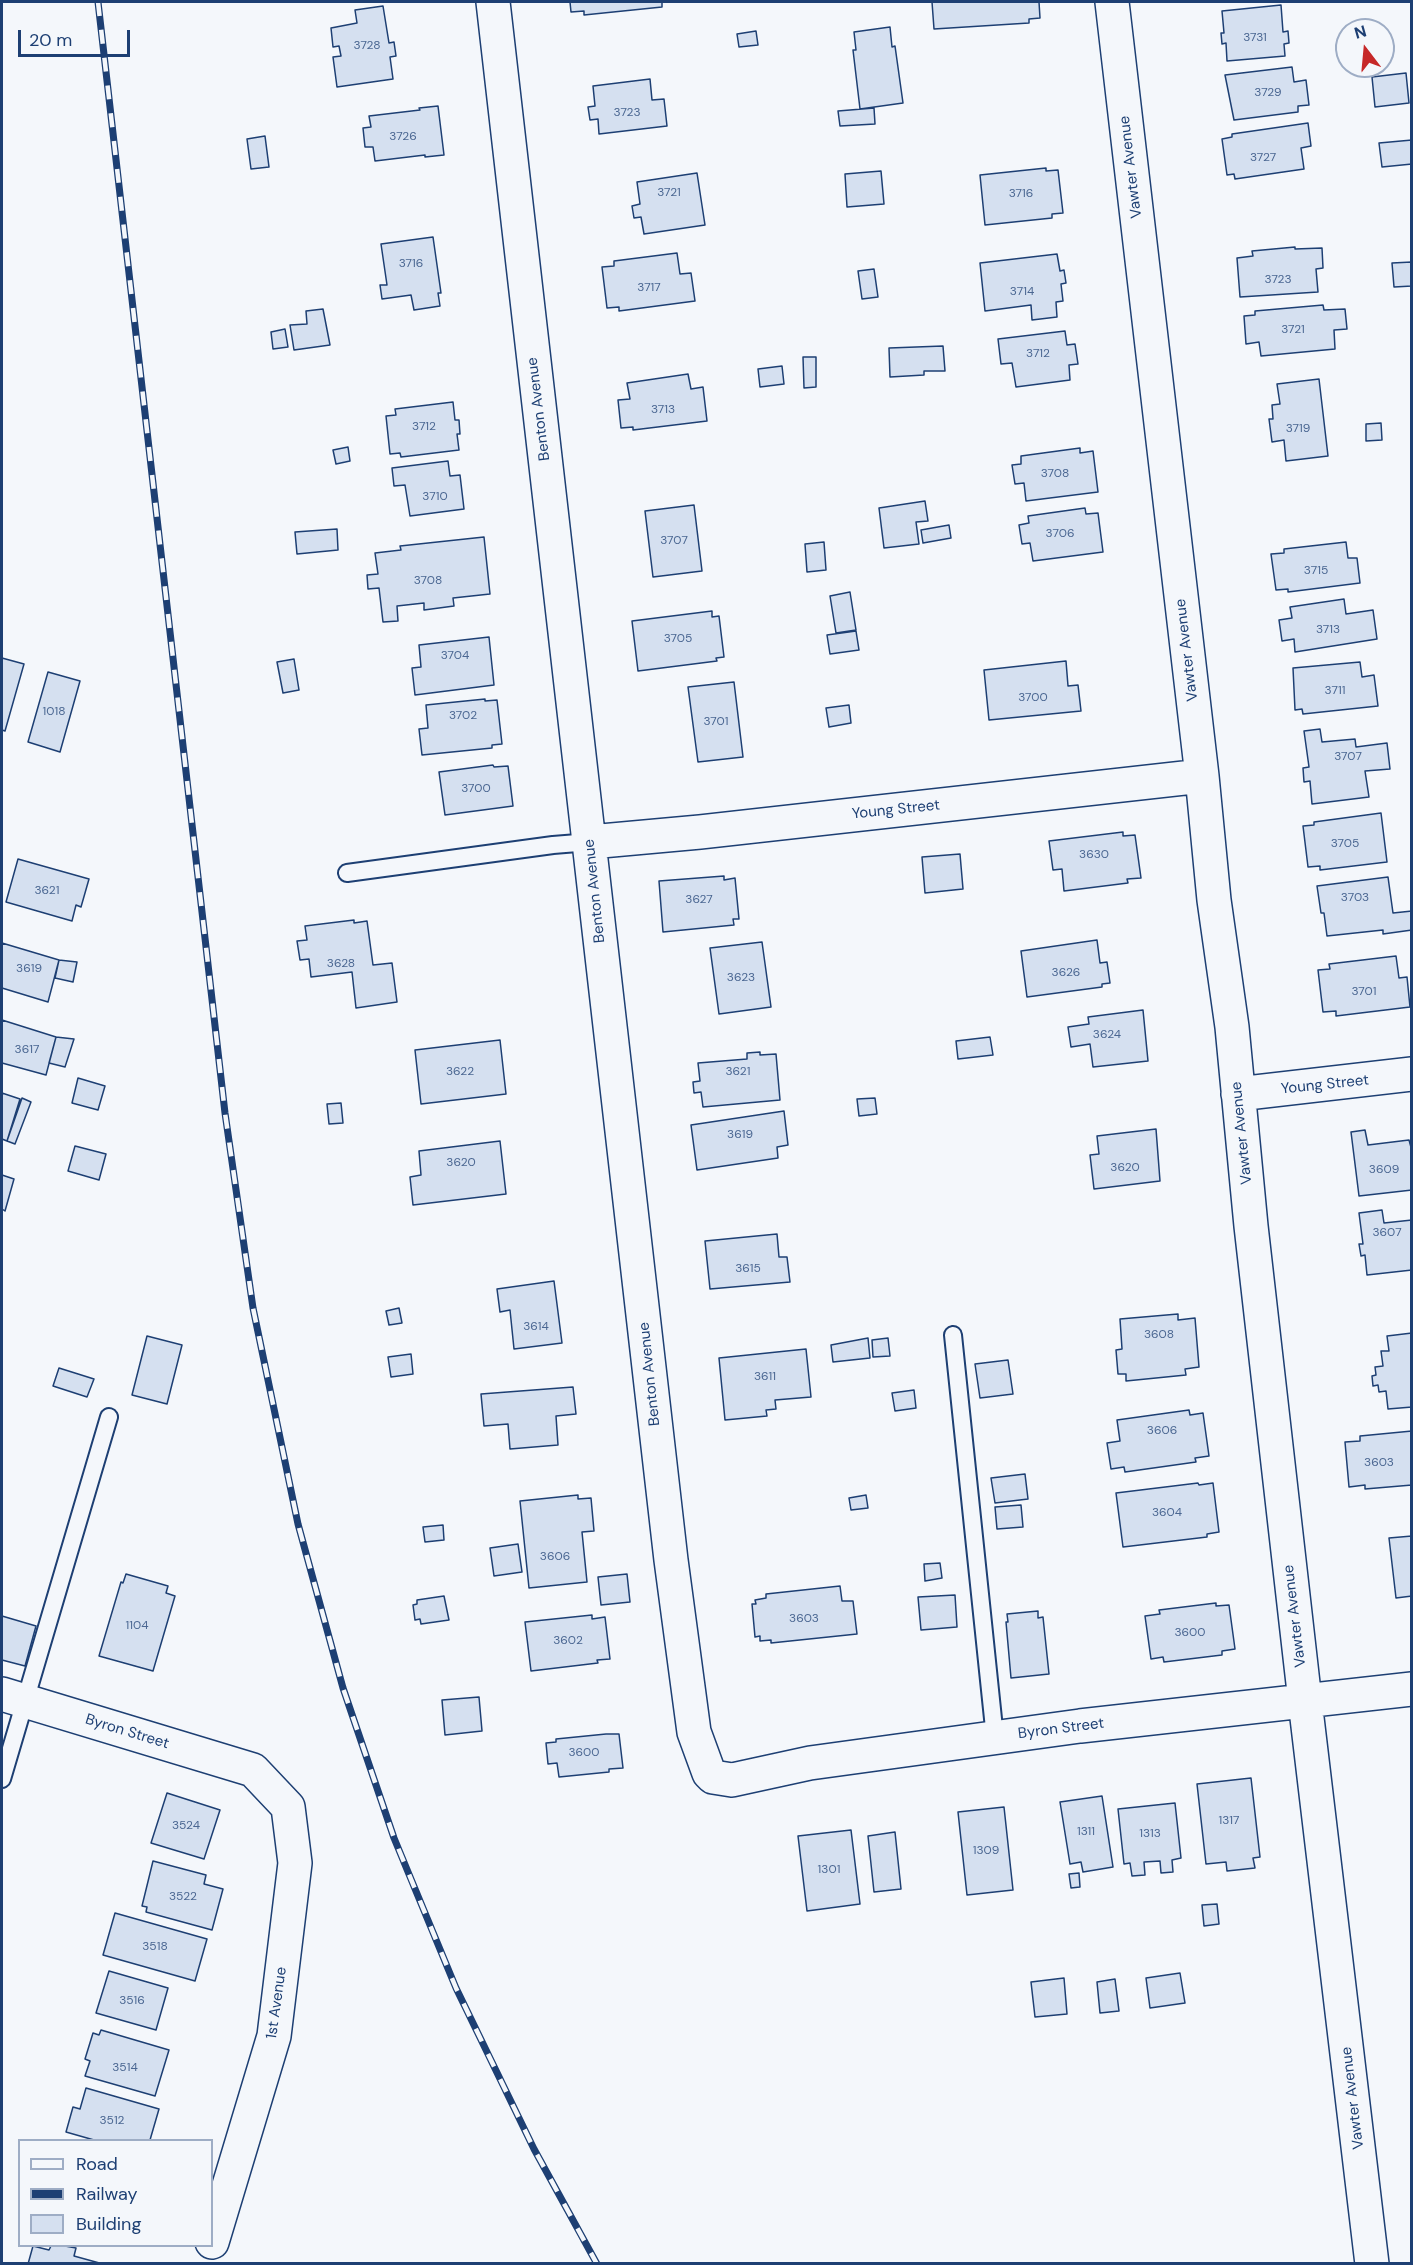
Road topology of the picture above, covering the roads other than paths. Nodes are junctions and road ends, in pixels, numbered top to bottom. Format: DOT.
graph roads {
  1 [pos="493,2"];
  2 [pos="1112,2"];
  3 [pos="1202,776"];
  4 [pos="590,842"];
  5 [pos="346,873"];
  6 [pos="1412,1074"];
  7 [pos="1238,1094"];
  8 [pos="953,1335"];
  9 [pos="109,1417"];
  10 [pos="1412,1689"];
  11 [pos="13,1697"];
  12 [pos="1305,1701"];
  13 [pos="995,1738"];
  14 [pos="253,1770"];
  15 [pos="713,1777"];
  16 [pos="2,1779"];
  17 [pos="213,2237"];
  18 [pos="210,2247"];
  19 [pos="205,2264"];
  20 [pos="1372,2264"];
  1 -- 4 [label="street, Benton Avenue"];
  2 -- 3 [label="street, Vawter Avenue"];
  3 -- 4 [label="street, Young Street"];
  3 -- 7 [label="street, Vawter Avenue"];
  4 -- 5 [label="lane"];
  4 -- 15 [label="street, Benton Avenue"];
  6 -- 7 [label="street, Young Street"];
  7 -- 12 [label="street, Vawter Avenue"];
  8 -- 13 [label="lane"];
  9 -- 11 [label="lane"];
  10 -- 12 [label="street, Byron Street"];
  11 -- 14 [label="street, Byron Street"];
  11 -- 16 [label="lane"];
  12 -- 13 [label="street, Byron Street"];
  12 -- 20 [label="street, Vawter Avenue"];
  13 -- 15 [label="street, Byron Street"];
  14 -- 17 [label="street, 1st Avenue"];
  18 -- 19 [label="street, 1st Avenue"];
}
